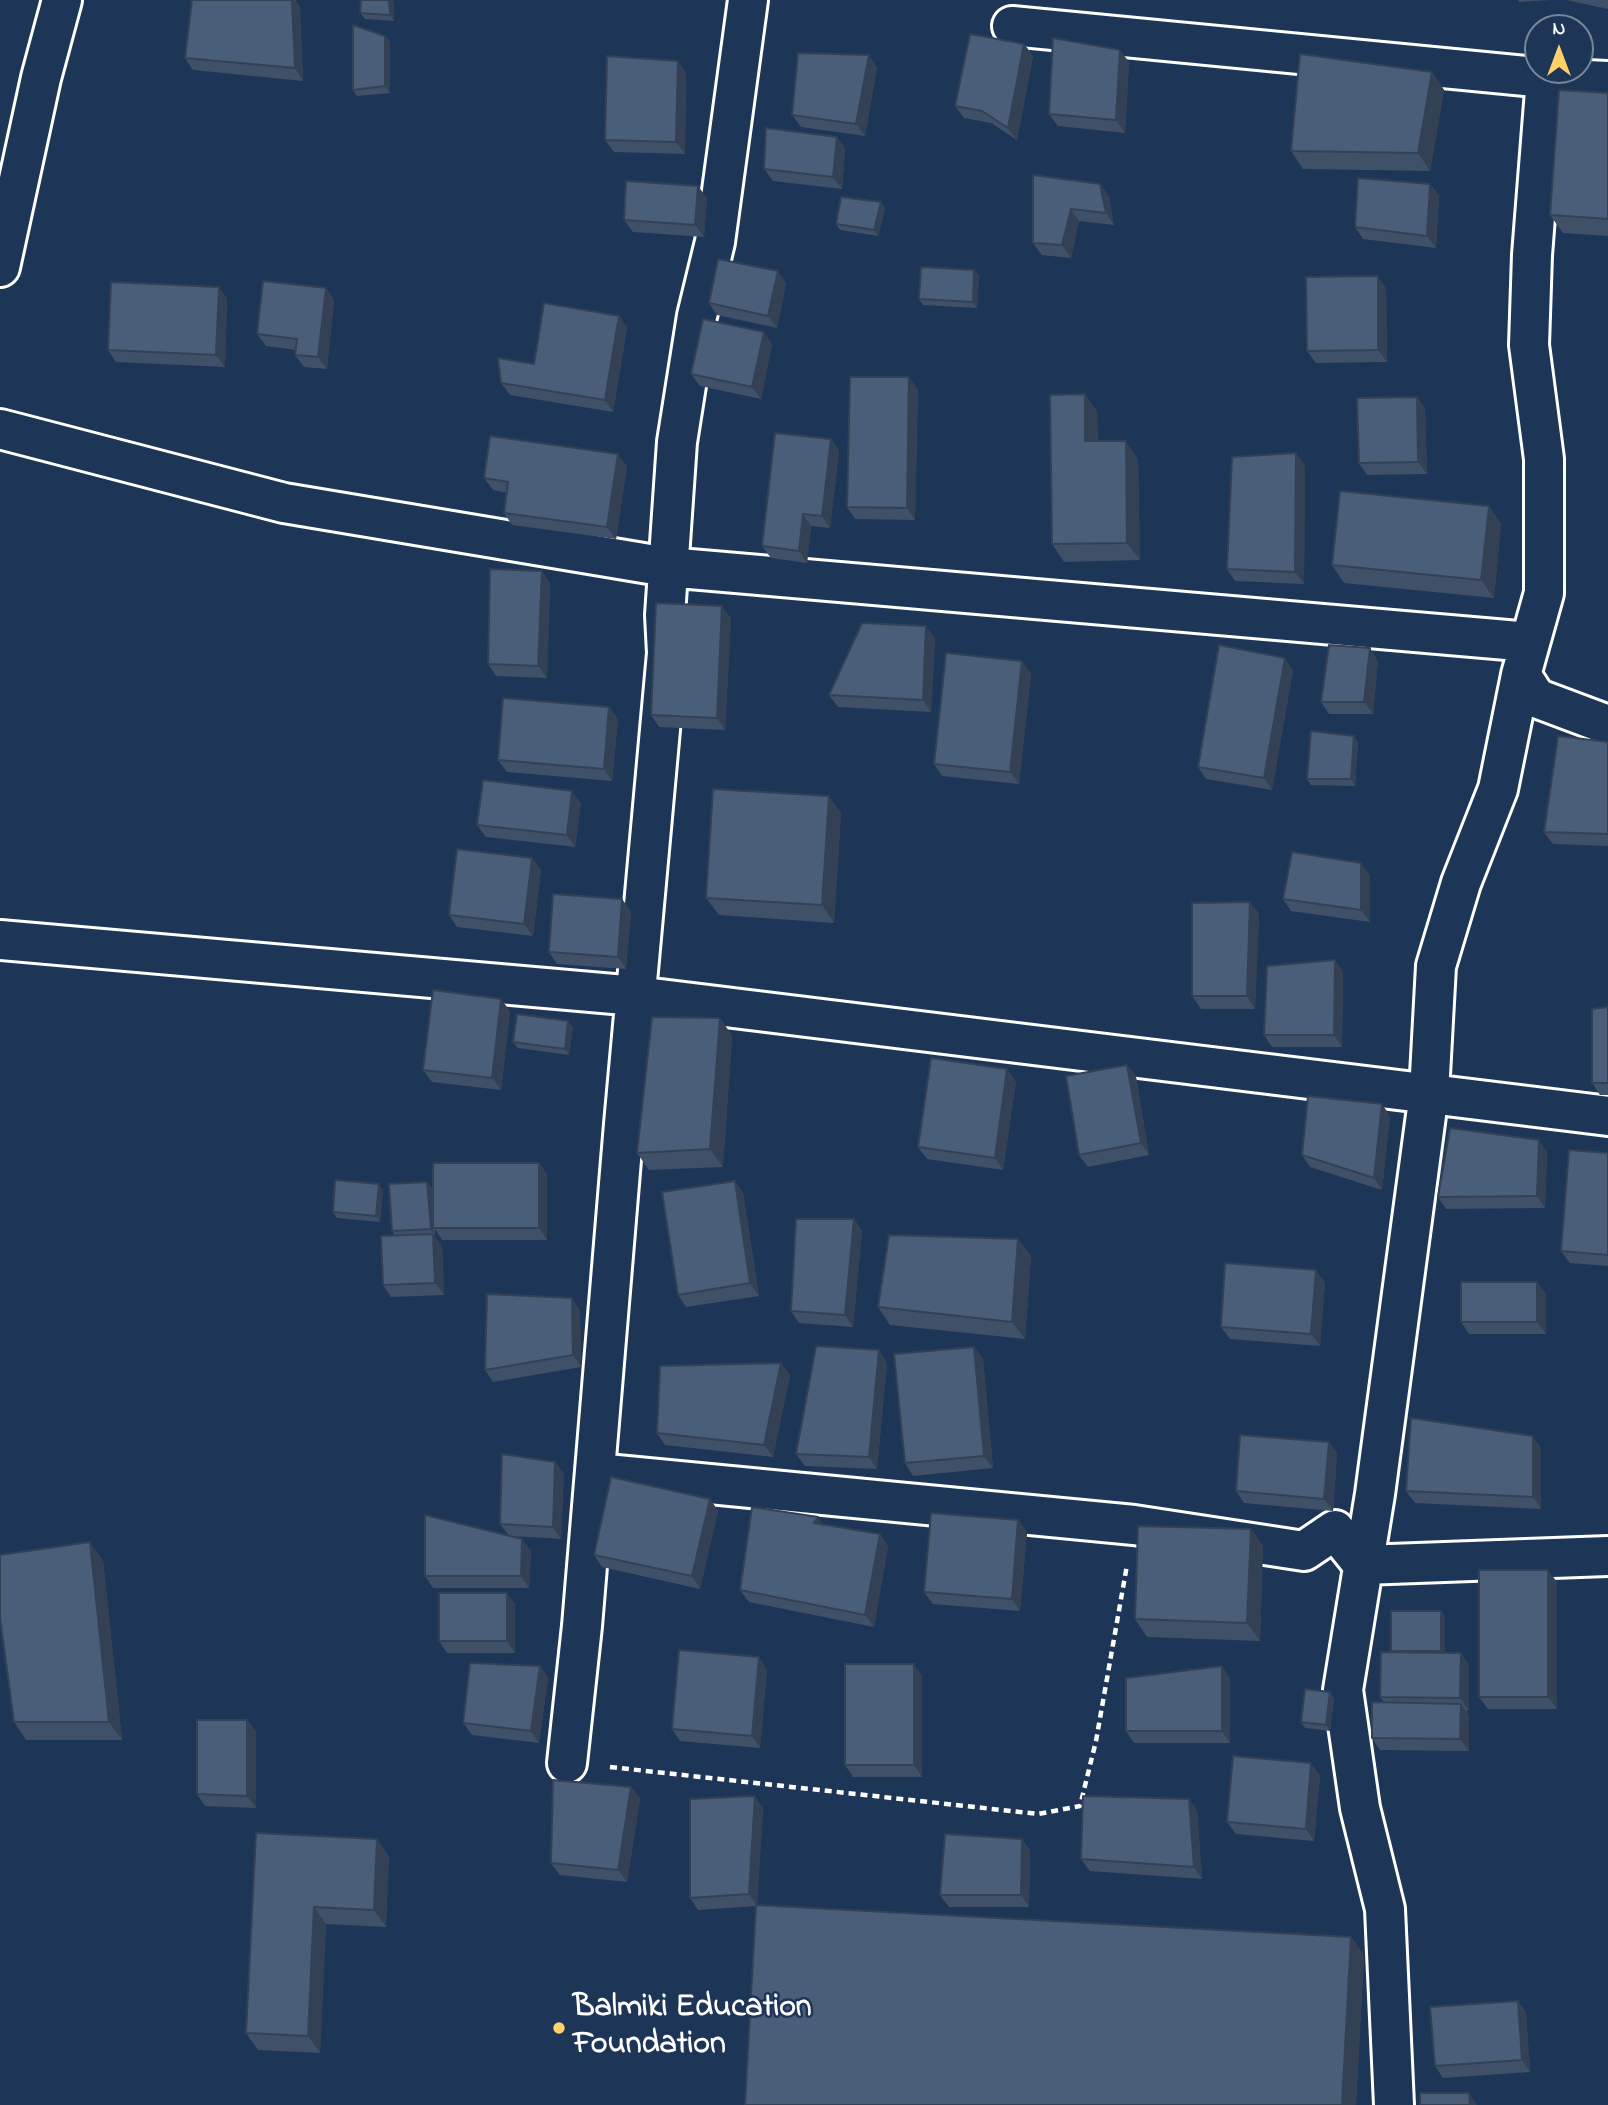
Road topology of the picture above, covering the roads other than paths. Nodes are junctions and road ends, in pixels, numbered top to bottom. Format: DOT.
graph roads {
  1 [pos="62,0"];
  2 [pos="748,0"];
  3 [pos="1013,26"];
  4 [pos="1524,76"];
  5 [pos="1546,84"];
  6 [pos="0,267"];
  7 [pos="0,429"];
  8 [pos="667,567"];
  9 [pos="1525,659"];
  10 [pos="1608,725"];
  11 [pos="0,940"];
  12 [pos="636,996"];
  13 [pos="1429,1093"];
  14 [pos="1608,1116"];
  15 [pos="596,1472"];
  16 [pos="1608,1556"];
  17 [pos="1363,1565"];
  18 [pos="567,1763"];
  19 [pos="1394,2105"];
  1 -- 6 [label="street"];
  2 -- 8 [label="street"];
  3 -- 4 [label="street"];
  5 -- 9 [label="street"];
  7 -- 8 [label="street"];
  8 -- 9 [label="street"];
  8 -- 12 [label="street"];
  9 -- 10 [label="street"];
  9 -- 13 [label="street"];
  11 -- 12 [label="street"];
  12 -- 13 [label="street"];
  12 -- 15 [label="street"];
  13 -- 14 [label="street"];
  13 -- 17 [label="street"];
  15 -- 17 [label="street"];
  15 -- 18 [label="street"];
  16 -- 17 [label="street"];
  17 -- 19 [label="street"];
}
